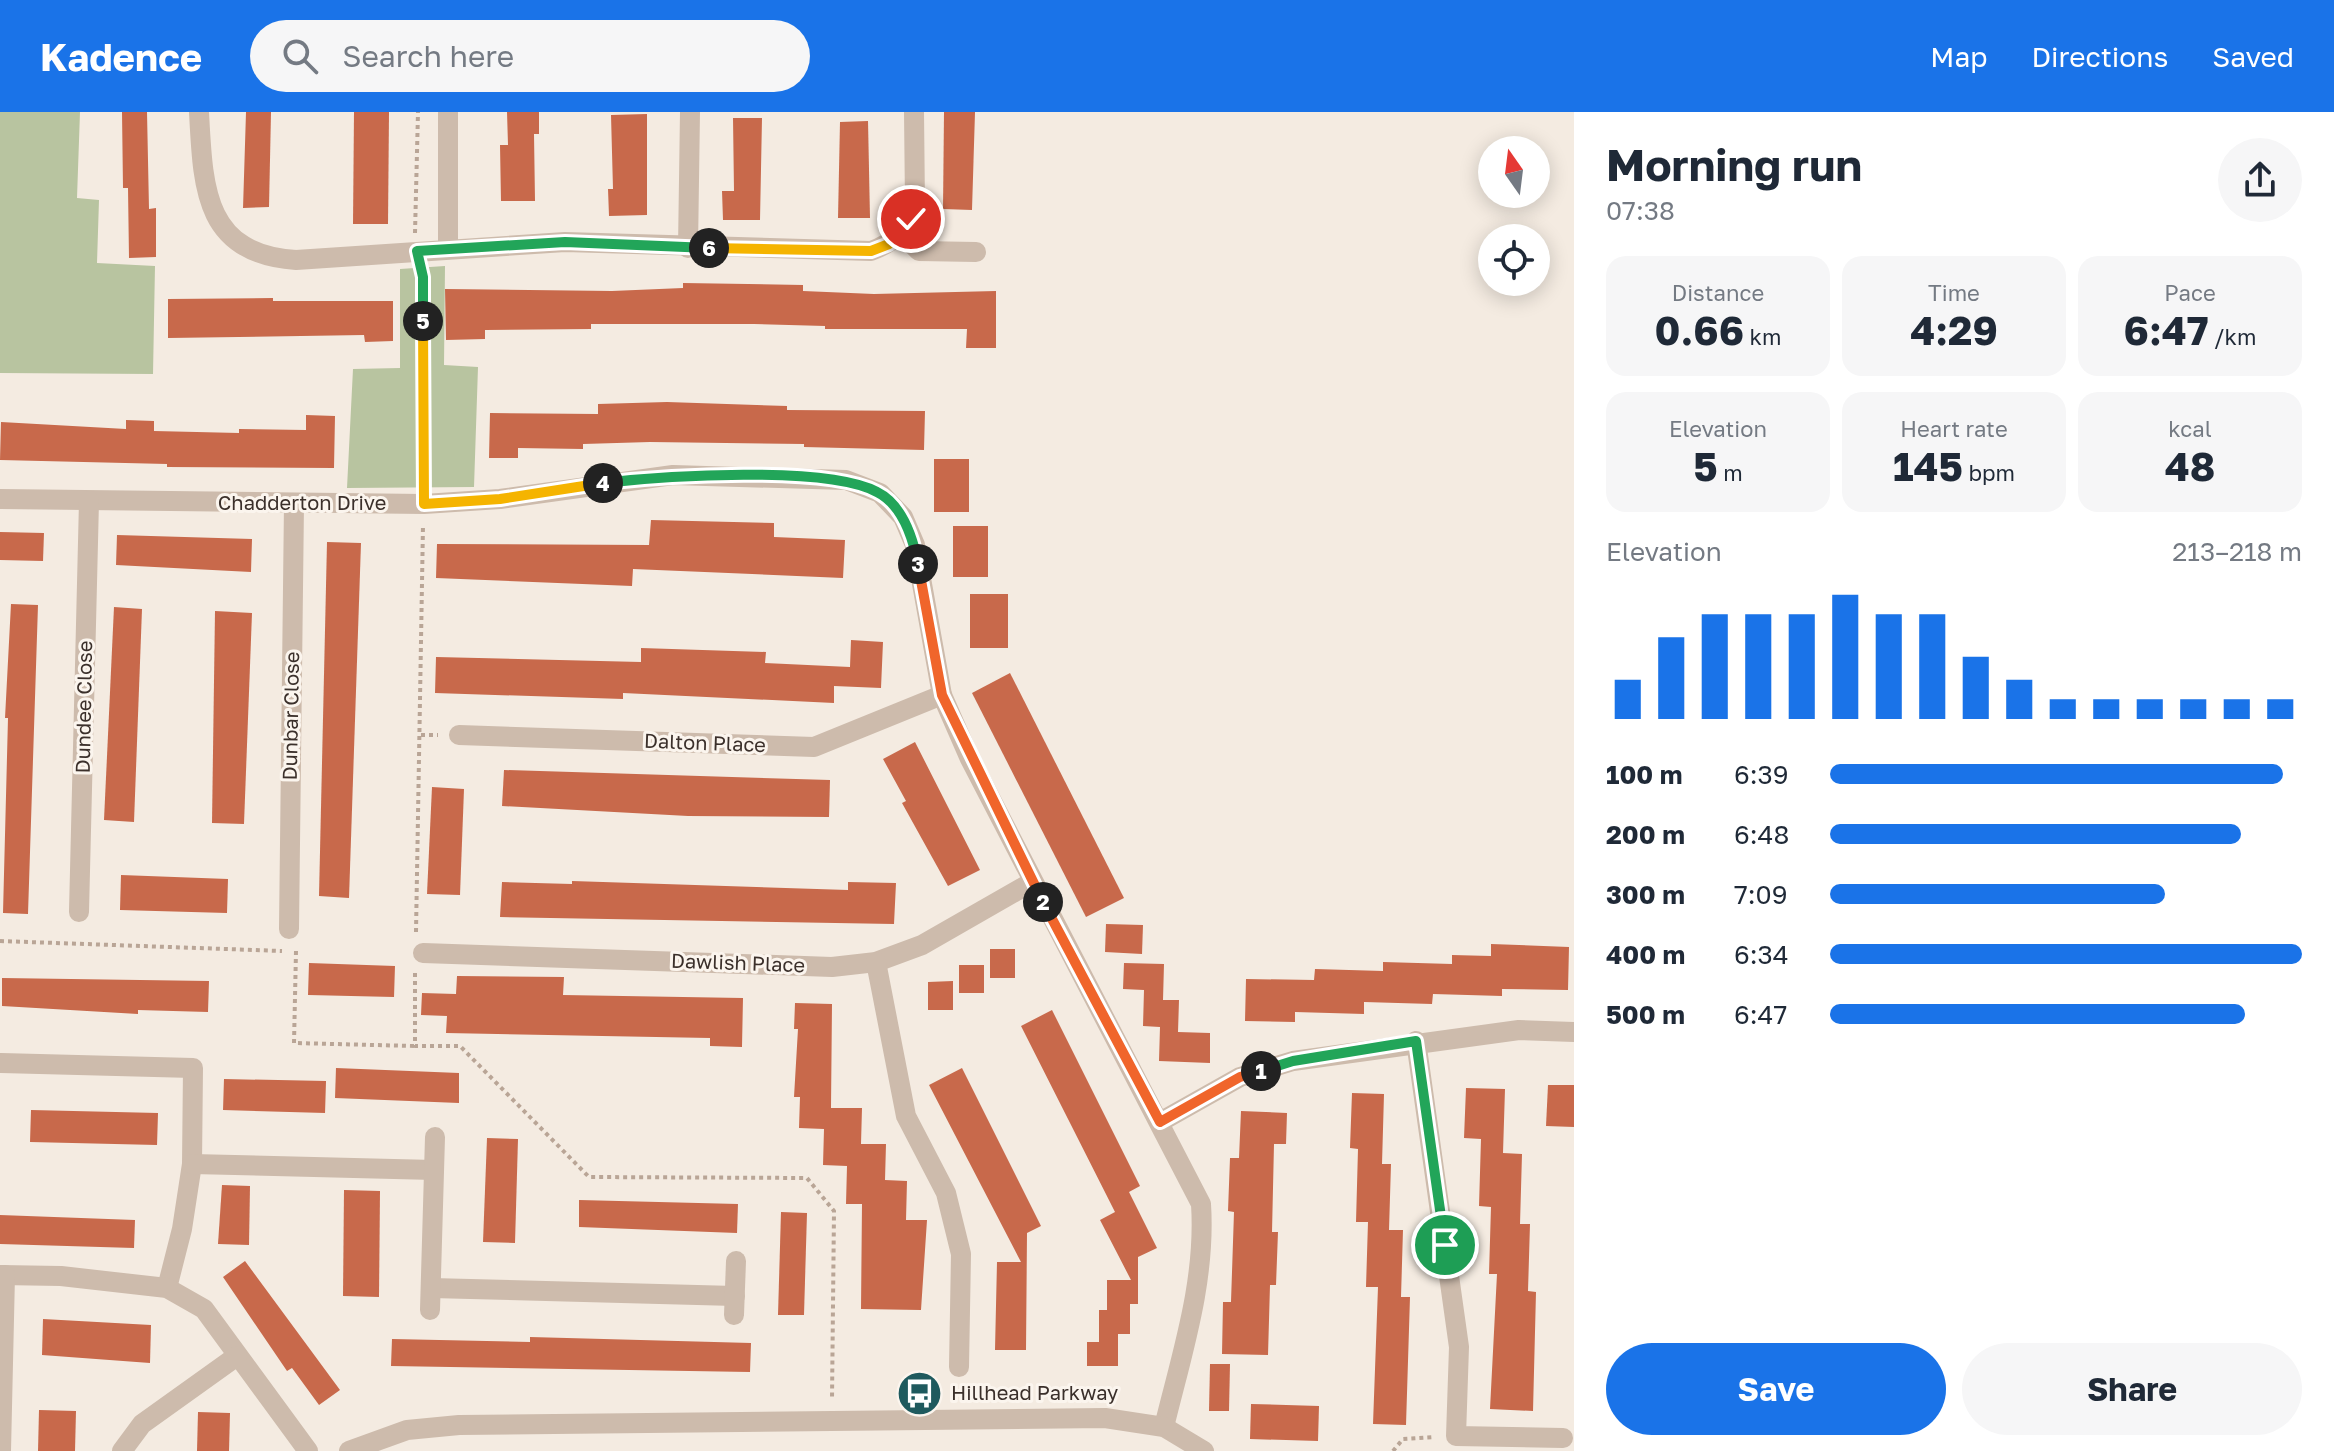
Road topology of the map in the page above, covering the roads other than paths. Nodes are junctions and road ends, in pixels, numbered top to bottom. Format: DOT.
graph roads {
  1 [pos="199,112"];
  2 [pos="448,112"];
  3 [pos="690,112"];
  4 [pos="914,112"];
  5 [pos="901,233"];
  6 [pos="448,248"];
  7 [pos="688,248"];
  8 [pos="976,252"];
  9 [pos="0,499"];
  10 [pos="89,501"];
  11 [pos="294,503"];
  12 [pos="942,695"];
  13 [pos="459,735"];
  14 [pos="1032,882"];
  15 [pos="79,912"];
  16 [pos="289,929"];
  17 [pos="418,953"];
  18 [pos="876,962"];
  19 [pos="1574,1032"];
  20 [pos="1416,1041"];
  21 [pos="1,1063"];
  22 [pos="1160,1122"];
  23 [pos="435,1137"];
  24 [pos="192,1164"];
  25 [pos="434,1170"];
  26 [pos="736,1261"];
  27 [pos="2,1275"];
  28 [pos="167,1288"];
  29 [pos="431,1288"];
  30 [pos="430,1310"];
  31 [pos="237,1356"];
  32 [pos="959,1367"];
  33 [pos="1164,1427"];
  34 [pos="1563,1438"];
  35 [pos="1,1451"];
  36 [pos="122,1451"];
  37 [pos="308,1451"];
  38 [pos="349,1451"];
  39 [pos="1204,1451"];
  1 -- 6 [label="street"];
  2 -- 6 [label="street"];
  3 -- 7 [label="street"];
  4 -- 5 [label="street"];
  5 -- 7 [label="street"];
  5 -- 8 [label="street"];
  6 -- 7 [label="street"];
  9 -- 10 [label="street, Chadderton Drive"];
  10 -- 11 [label="street, Chadderton Drive"];
  10 -- 15 [label="street, Dundee Close"];
  11 -- 12 [label="street, Chadderton Drive"];
  11 -- 16 [label="street, Dunbar Close"];
  12 -- 13 [label="street, Dalton Place"];
  12 -- 14 [label="street, Chadderton Drive"];
  14 -- 18 [label="street, Dawlish Place"];
  14 -- 22 [label="street, Chadderton Drive"];
  17 -- 18 [label="street, Dawlish Place"];
  18 -- 32 [label="street"];
  19 -- 20 [label="street"];
  20 -- 22 [label="street"];
  20 -- 34 [label="street"];
  21 -- 24 [label="street"];
  22 -- 33 [label="street, Chadderton Drive"];
  23 -- 25 [label="street"];
  24 -- 25 [label="street"];
  24 -- 28 [label="street"];
  25 -- 29 [label="street"];
  26 -- 29 [label="street"];
  27 -- 28 [label="street"];
  27 -- 35 [label="street"];
  28 -- 31 [label="street"];
  29 -- 30 [label="street"];
  31 -- 36 [label="street"];
  31 -- 37 [label="street"];
  33 -- 38 [label="street"];
  33 -- 39 [label="street"];
}
